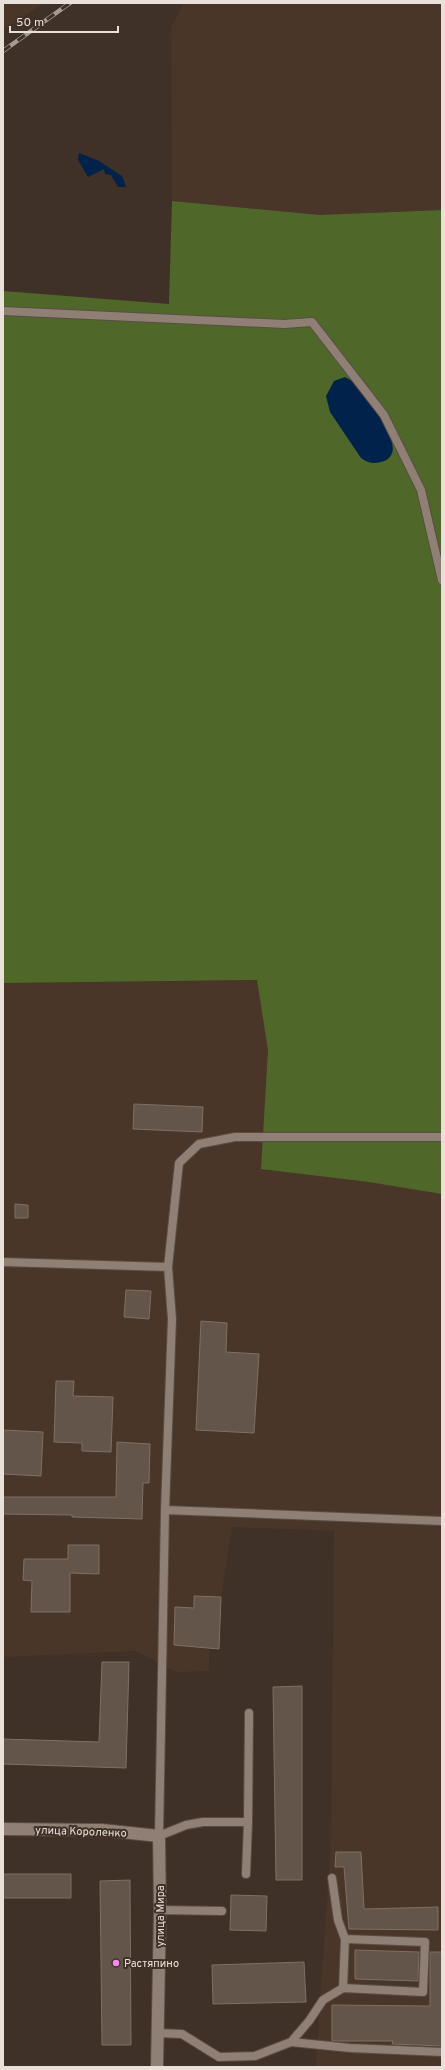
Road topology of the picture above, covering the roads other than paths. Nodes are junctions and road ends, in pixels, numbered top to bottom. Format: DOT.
graph roads {
  1 [pos="3,311"];
  2 [pos="442,580"];
  3 [pos="442,1137"];
  4 [pos="3,1262"];
  5 [pos="168,1267"];
  6 [pos="165,1510"];
  7 [pos="442,1521"];
  8 [pos="249,1713"];
  9 [pos="248,1822"];
  10 [pos="3,1829"];
  11 [pos="159,1836"];
  12 [pos="246,1874"];
  13 [pos="332,1878"];
  14 [pos="160,1910"];
  15 [pos="222,1911"];
  16 [pos="345,1939"];
  17 [pos="343,1988"];
  18 [pos="157,2034"];
  19 [pos="291,2042"];
  20 [pos="442,2052"];
  21 [pos="157,2067"];
  1 -- 2 [label="lane"];
  3 -- 5 [label="lane"];
  4 -- 5 [label="lane"];
  5 -- 6 [label="lane"];
  6 -- 7 [label="lane"];
  6 -- 11 [label="lane"];
  8 -- 9 [label="lane"];
  9 -- 11 [label="lane"];
  9 -- 12 [label="lane"];
  10 -- 11 [label="street, улица Короленко"];
  11 -- 14 [label="street, улица Мира"];
  13 -- 16 [label="lane"];
  14 -- 15 [label="lane"];
  14 -- 18 [label="street, улица Мира"];
  16 -- 17 [label="lane"];
  16 -- 17 [label="lane"];
  17 -- 19 [label="lane"];
  18 -- 19 [label="lane"];
  18 -- 21 [label="street, улица Мира"];
  19 -- 20 [label="lane"];
}
